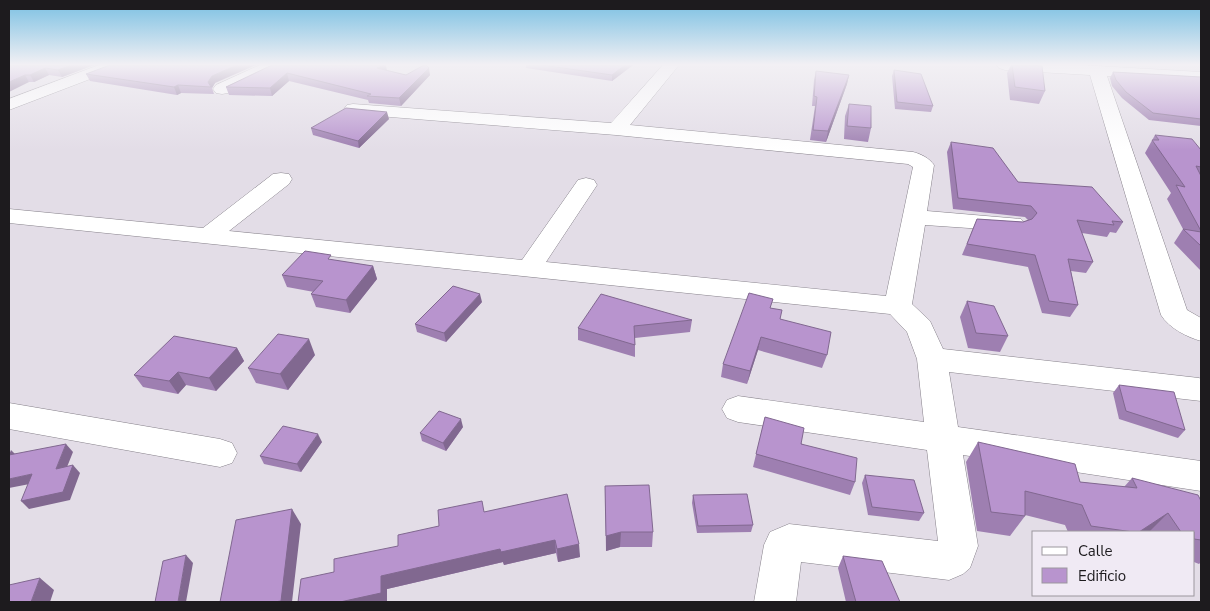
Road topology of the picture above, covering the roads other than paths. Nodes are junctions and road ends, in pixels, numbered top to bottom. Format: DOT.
graph roads {
  1 [pos="39,94"];
  2 [pos="646,94"];
  3 [pos="1104,94"];
  4 [pos="9,105"];
  5 [pos="354,109"];
  6 [pos="616,129"];
  7 [pos="281,180"];
  8 [pos="586,185"];
  9 [pos="9,216"];
  10 [pos="915,217"];
  11 [pos="1017,224"];
  12 [pos="208,236"];
  13 [pos="529,269"];
  14 [pos="898,306"];
  15 [pos="1201,331"];
  16 [pos="932,359"];
  17 [pos="1198,390"];
  18 [pos="738,409"];
  19 [pos="9,416"];
  20 [pos="943,440"];
  21 [pos="220,453"];
  22 [pos="1201,476"];
  23 [pos="775,602"];
  1 -- 4 [label="street"];
  2 -- 6 [label="street"];
  3 -- 15 [label="street"];
  5 -- 6 [label="street"];
  6 -- 10 [label="street"];
  7 -- 12 [label="street"];
  8 -- 13 [label="street"];
  9 -- 12 [label="street"];
  10 -- 11 [label="street"];
  10 -- 14 [label="street"];
  12 -- 13 [label="street"];
  13 -- 14 [label="street"];
  14 -- 16 [label="street"];
  16 -- 17 [label="street"];
  16 -- 20 [label="street"];
  18 -- 20 [label="street"];
  19 -- 21 [label="street"];
  20 -- 22 [label="street"];
  20 -- 23 [label="street"];
}
